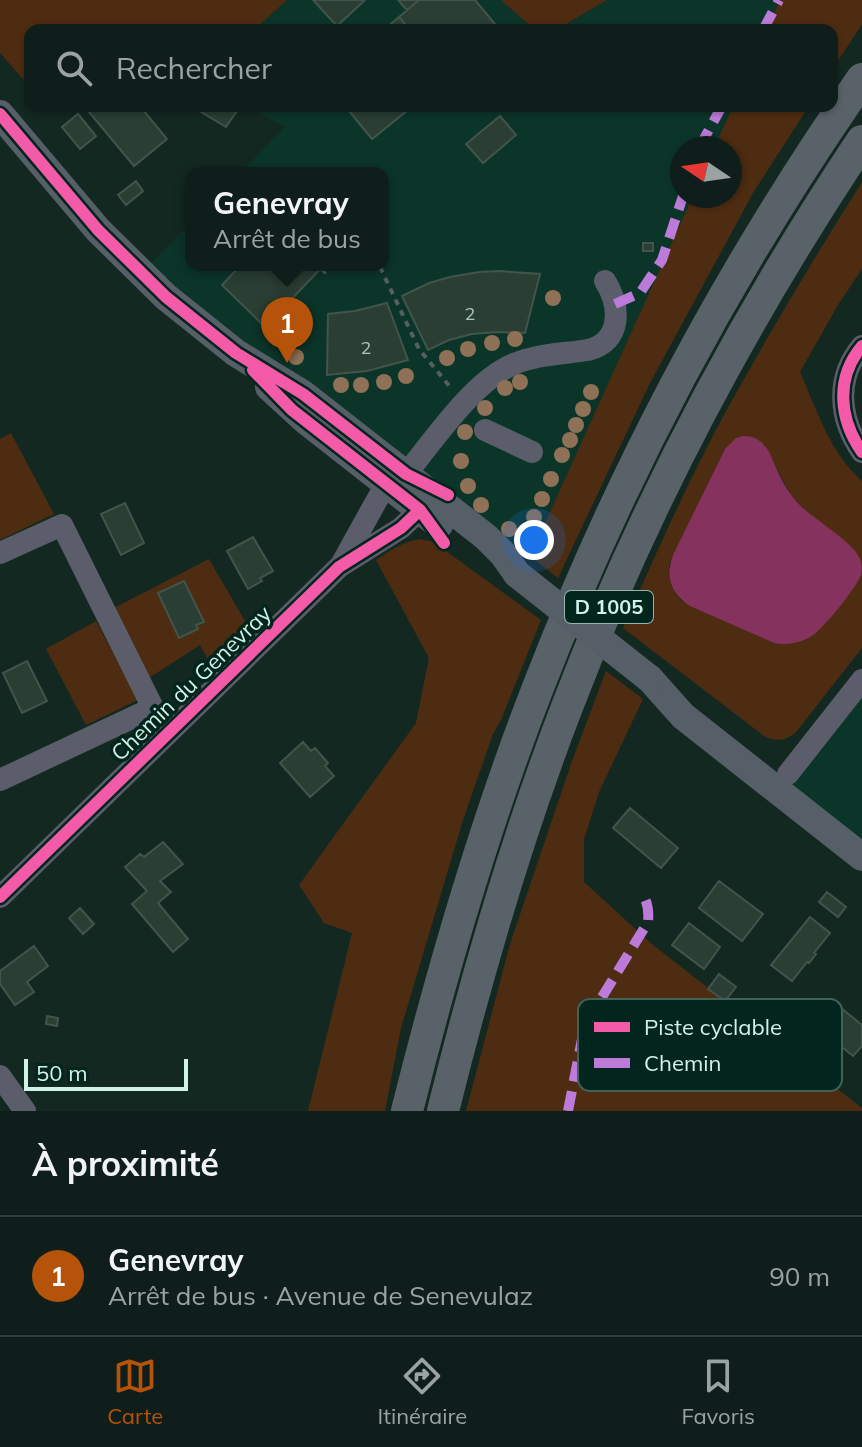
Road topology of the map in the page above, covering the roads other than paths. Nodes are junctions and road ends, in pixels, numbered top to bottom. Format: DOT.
graph roads {
  1 [pos="862,79"];
  2 [pos="0,114"];
  3 [pos="862,141"];
  4 [pos="605,281"];
  5 [pos="862,346"];
  6 [pos="485,430"];
  7 [pos="532,452"];
  8 [pos="862,452"];
  9 [pos="397,480"];
  10 [pos="426,503"];
  11 [pos="0,553"];
  12 [pos="339,567"];
  13 [pos="862,680"];
  14 [pos="153,708"];
  15 [pos="173,728"];
  16 [pos="0,780"];
  17 [pos="782,782"];
  18 [pos="862,832"];
  19 [pos="862,857"];
  20 [pos="0,897"];
  21 [pos="0,1076"];
  22 [pos="25,1111"];
  23 [pos="407,1111"];
  24 [pos="443,1111"];
  1 -- 23 [label="highway, D 1005"];
  2 -- 9 [label="main road"];
  3 -- 24 [label="highway, D 1005"];
  4 -- 9 [label="street, Chemin du Genevray"];
  5 -- 8 [label="street"];
  6 -- 7 [label="street"];
  9 -- 10 [label="main road"];
  9 -- 12 [label="street, Chemin du Genevray"];
  10 -- 12 [label="street, Chemin du Genevray"];
  10 -- 17 [label="main road, bridge"];
  11 -- 14 [label="street"];
  12 -- 15 [label="street, Chemin du Genevray"];
  13 -- 17 [label="street"];
  14 -- 15 [label="street"];
  14 -- 16 [label="street"];
  15 -- 20 [label="street, Chemin du Genevray"];
  17 -- 18 [label="main road"];
  17 -- 19 [label="main road"];
  21 -- 22 [label="street"];
}
